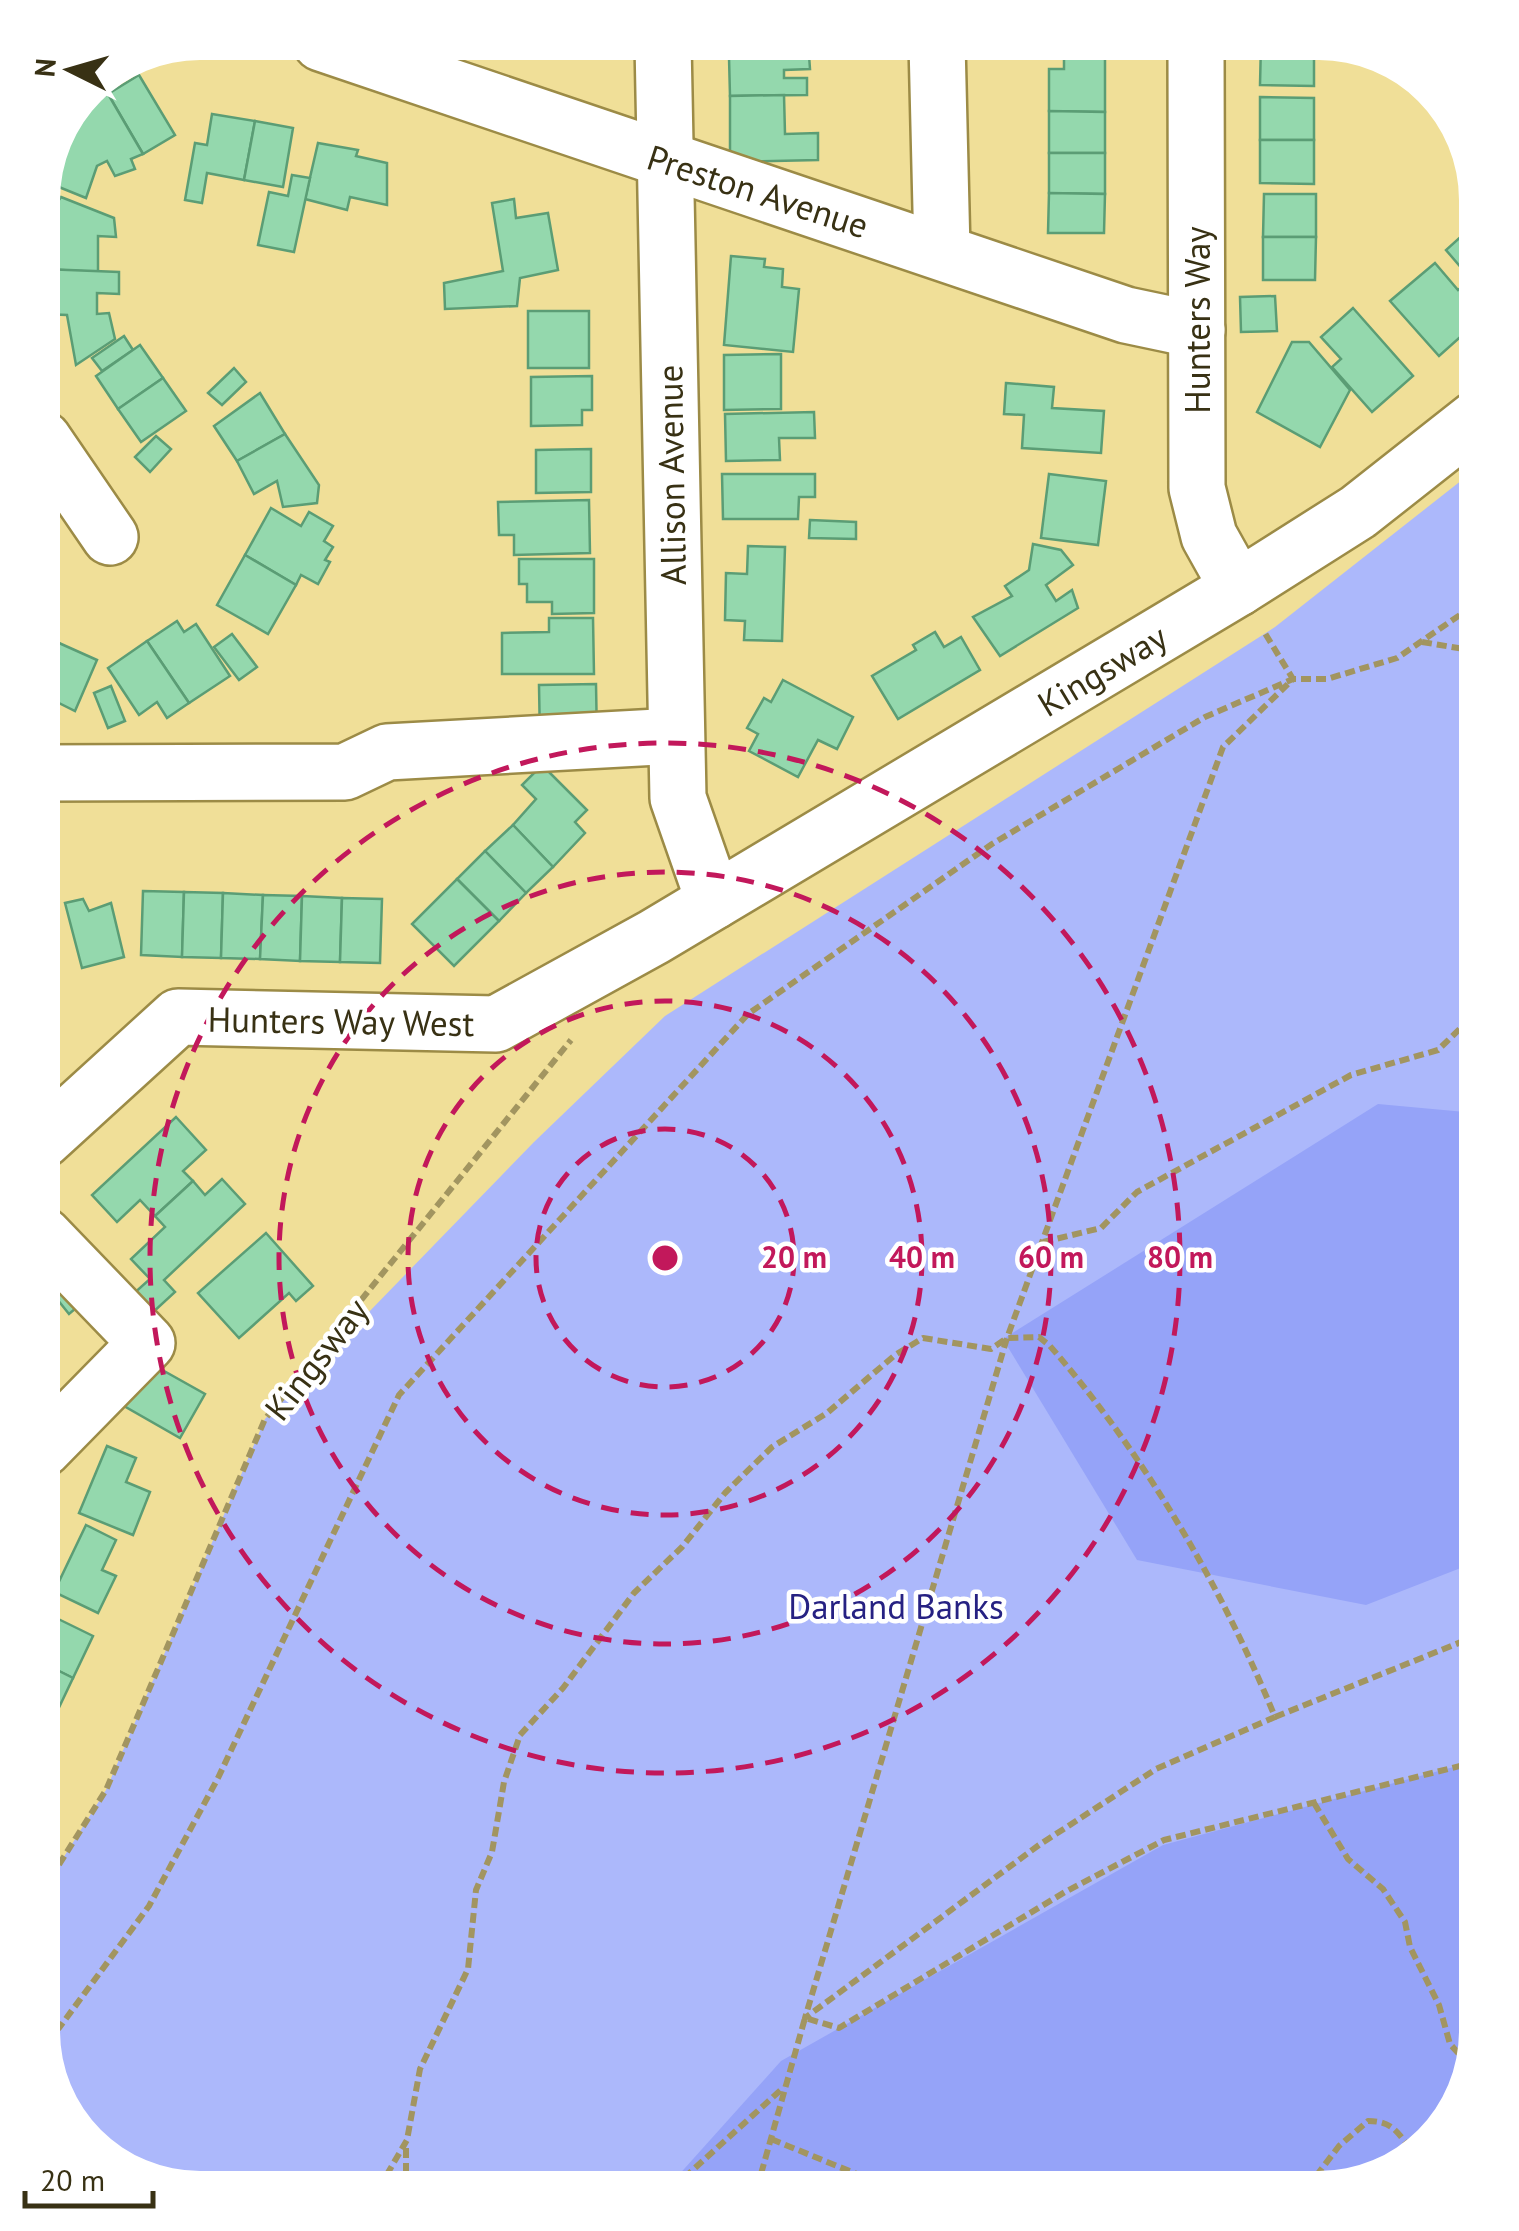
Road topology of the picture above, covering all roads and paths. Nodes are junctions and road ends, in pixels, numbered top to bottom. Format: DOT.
graph roads {
  1 [pos="398,60"];
  2 [pos="663,60"];
  3 [pos="938,60"];
  4 [pos="1196,60"];
  5 [pos="665,161"];
  6 [pos="942,251"];
  7 [pos="1197,330"];
  8 [pos="1459,433"];
  9 [pos="60,463"];
  10 [pos="110,538"];
  11 [pos="1238,588"];
  12 [pos="1459,616"];
  13 [pos="1422,642"];
  14 [pos="1459,648"];
  15 [pos="1293,679"];
  16 [pos="676,736"];
  17 [pos="60,774"];
  18 [pos="714,902"];
  19 [pos="578,1030"];
  20 [pos="1459,1030"];
  21 [pos="60,1125"];
  22 [pos="1042,1242"];
  23 [pos="60,1253"];
  24 [pos="1007,1338"];
  25 [pos="60,1431"];
  26 [pos="1459,1643"];
  27 [pos="1275,1717"];
  28 [pos="1459,1766"];
  29 [pos="1314,1802"];
  30 [pos="60,1862"];
  31 [pos="805,2018"];
  32 [pos="60,2027"];
  33 [pos="1457,2052"];
  34 [pos="785,2086"];
  35 [pos="770,2140"];
  36 [pos="1405,2141"];
  37 [pos="406,2142"];
  38 [pos="389,2171"];
  39 [pos="406,2171"];
  40 [pos="692,2171"];
  41 [pos="762,2171"];
  42 [pos="848,2171"];
  43 [pos="1320,2171"];
  1 -- 5 [label="street, Preston Avenue"];
  2 -- 5 [label="street, Allison Avenue"];
  3 -- 6 [label="street"];
  4 -- 7 [label="street, Hunters Way"];
  5 -- 6 [label="street, Preston Avenue"];
  5 -- 16 [label="street, Allison Avenue"];
  6 -- 7 [label="street, Preston Avenue"];
  7 -- 11 [label="street, Hunters Way"];
  8 -- 11 [label="street, Kingsway"];
  9 -- 10 [label="street"];
  11 -- 15 [label="path"];
  11 -- 18 [label="street, Kingsway"];
  12 -- 13 [label="path"];
  13 -- 14 [label="path"];
  13 -- 15 [label="path"];
  15 -- 22 [label="path"];
  15 -- 32 [label="path"];
  16 -- 17 [label="street"];
  16 -- 18 [label="street, Allison Avenue"];
  18 -- 21 [label="street, Hunters Way West"];
  19 -- 30 [label="path, Kingsway"];
  20 -- 22 [label="path"];
  22 -- 24 [label="path"];
  23 -- 25 [label="street"];
  24 -- 27 [label="path"];
  24 -- 31 [label="path"];
  24 -- 37 [label="path"];
  26 -- 27 [label="path"];
  27 -- 31 [label="path"];
  28 -- 29 [label="path"];
  29 -- 31 [label="path"];
  29 -- 33 [label="path"];
  31 -- 34 [label="path"];
  34 -- 35 [label="path"];
  34 -- 40 [label="path"];
  35 -- 41 [label="path"];
  35 -- 42 [label="path"];
  36 -- 43 [label="path"];
  37 -- 38 [label="path"];
  37 -- 39 [label="path"];
}
